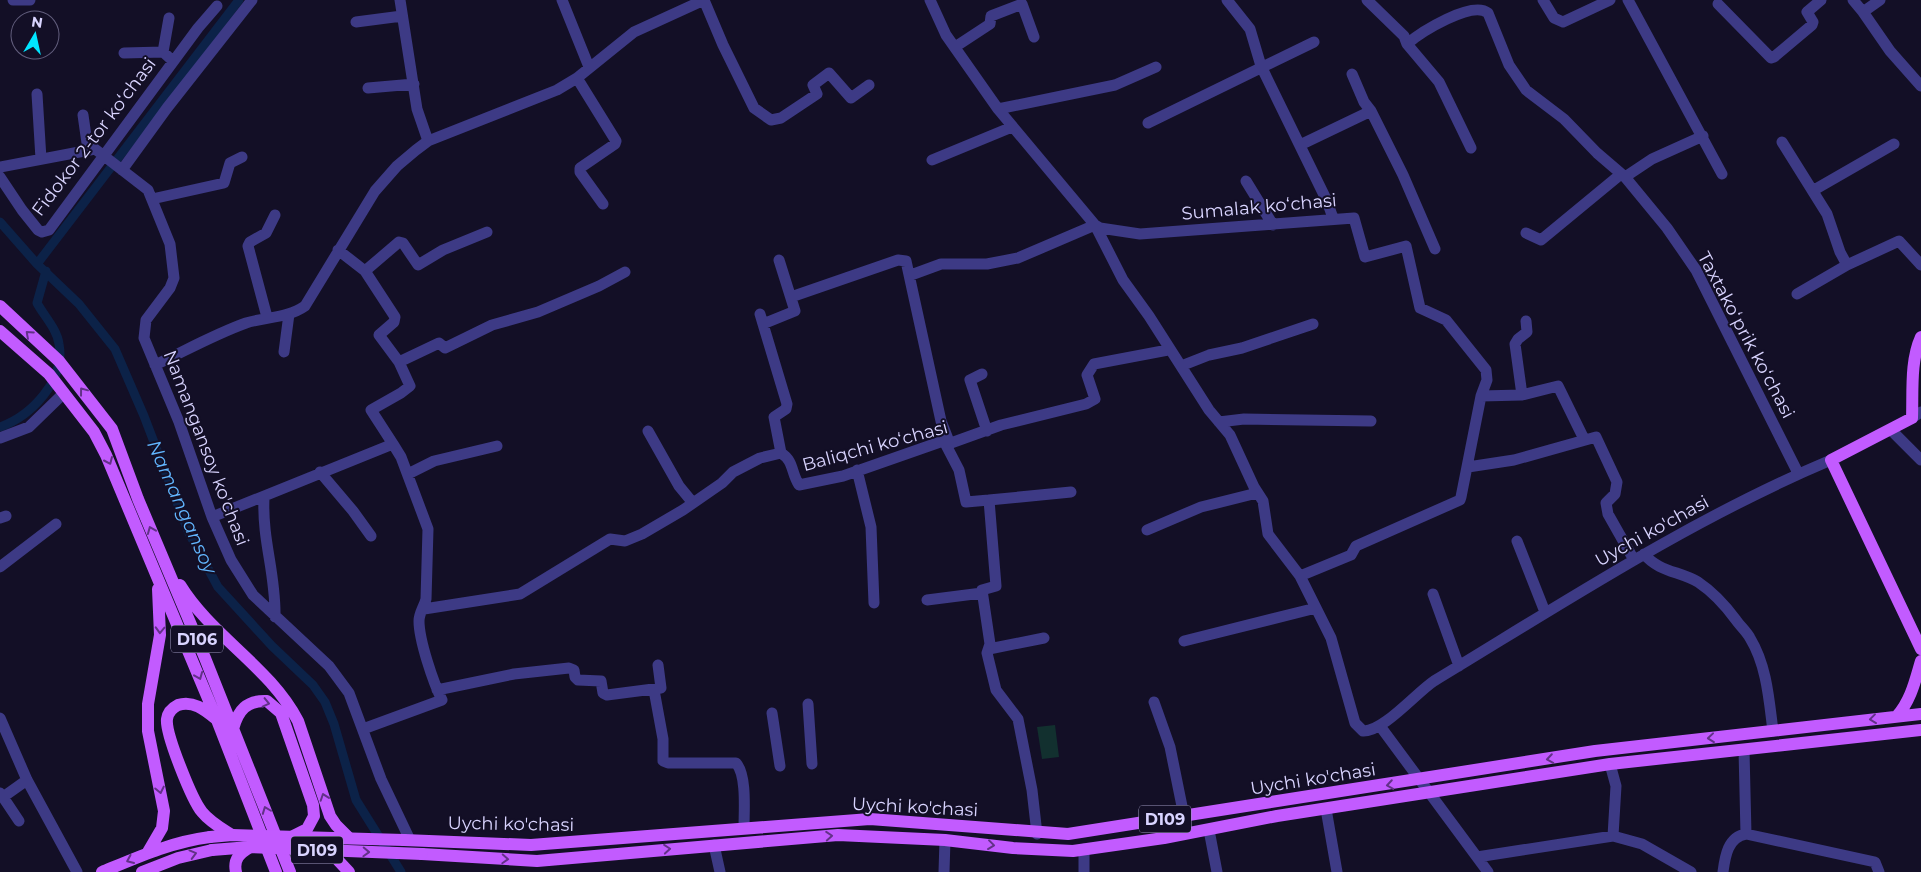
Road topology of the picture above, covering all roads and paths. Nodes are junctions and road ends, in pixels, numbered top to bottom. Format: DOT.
graph roads {
  1 [pos="13,0"];
  2 [pos="30,0"];
  3 [pos="252,0"];
  4 [pos="400,0"];
  5 [pos="562,0"];
  6 [pos="704,0"];
  7 [pos="930,0"];
  8 [pos="1227,0"];
  9 [pos="1367,0"];
  10 [pos="1543,0"];
  11 [pos="1610,0"];
  12 [pos="1628,0"];
  13 [pos="1821,0"];
  14 [pos="1853,0"];
  15 [pos="1880,0"];
  16 [pos="1718,4"];
  17 [pos="217,6"];
  18 [pos="1863,12"];
  19 [pos="402,16"];
  20 [pos="168,18"];
  21 [pos="356,22"];
  22 [pos="1034,37"];
  23 [pos="1314,42"];
  24 [pos="1407,44"];
  25 [pos="955,47"];
  26 [pos="163,52"];
  27 [pos="124,53"];
  28 [pos="173,61"];
  29 [pos="1261,66"];
  30 [pos="590,67"];
  31 [pos="1156,67"];
  32 [pos="1352,74"];
  33 [pos="578,78"];
  34 [pos="414,84"];
  35 [pos="869,85"];
  36 [pos="1921,86"];
  37 [pos="368,88"];
  38 [pos="37,94"];
  39 [pos="998,109"];
  40 [pos="1371,112"];
  41 [pos="82,115"];
  42 [pos="1148,124"];
  43 [pos="1012,127"];
  44 [pos="1703,136"];
  45 [pos="428,141"];
  46 [pos="1782,142"];
  47 [pos="1894,144"];
  48 [pos="1300,145"];
  49 [pos="1470,148"];
  50 [pos="88,150"];
  51 [pos="105,156"];
  52 [pos="242,158"];
  53 [pos="41,159"];
  54 [pos="932,160"];
  55 [pos="0,167"];
  56 [pos="120,168"];
  57 [pos="1722,174"];
  58 [pos="1623,175"];
  59 [pos="0,177"];
  60 [pos="1246,181"];
  61 [pos="1814,190"];
  62 [pos="152,199"];
  63 [pos="602,204"];
  64 [pos="275,215"];
  65 [pos="1334,218"];
  66 [pos="1095,225"];
  67 [pos="1273,225"];
  68 [pos="487,232"];
  69 [pos="1526,233"];
  70 [pos="1435,249"];
  71 [pos="338,250"];
  72 [pos="779,260"];
  73 [pos="1921,265"];
  74 [pos="1847,266"];
  75 [pos="365,271"];
  76 [pos="625,272"];
  77 [pos="910,275"];
  78 [pos="1796,294"];
  79 [pos="790,297"];
  80 [pos="0,306"];
  81 [pos="289,314"];
  82 [pos="267,317"];
  83 [pos="1526,321"];
  84 [pos="1313,324"];
  85 [pos="0,331"];
  86 [pos="1921,337"];
  87 [pos="1168,350"];
  88 [pos="284,352"];
  89 [pos="399,362"];
  90 [pos="155,365"];
  91 [pos="1181,366"];
  92 [pos="982,374"];
  93 [pos="62,391"];
  94 [pos="1522,395"];
  95 [pos="1481,396"];
  96 [pos="1917,415"];
  97 [pos="1371,421"];
  98 [pos="1219,422"];
  99 [pos="1891,430"];
  100 [pos="648,431"];
  101 [pos="988,432"];
  102 [pos="0,438"];
  103 [pos="1584,439"];
  104 [pos="947,442"];
  105 [pos="393,444"];
  106 [pos="497,446"];
  107 [pos="781,453"];
  108 [pos="1831,460"];
  109 [pos="1921,460"];
  110 [pos="1468,467"];
  111 [pos="858,470"];
  112 [pos="320,472"];
  113 [pos="408,474"];
  114 [pos="1798,474"];
  115 [pos="1071,492"];
  116 [pos="1257,493"];
  117 [pos="264,498"];
  118 [pos="989,500"];
  119 [pos="693,503"];
  120 [pos="212,517"];
  121 [pos="56,524"];
  122 [pos="1147,530"];
  123 [pos="371,536"];
  124 [pos="1518,542"];
  125 [pos="1644,554"];
  126 [pos="1634,560"];
  127 [pos="158,562"];
  128 [pos="0,566"];
  129 [pos="1300,576"];
  130 [pos="982,593"];
  131 [pos="1433,594"];
  132 [pos="927,600"];
  133 [pos="874,603"];
  134 [pos="1316,608"];
  135 [pos="424,609"];
  136 [pos="1545,612"];
  137 [pos="275,617"];
  138 [pos="1044,638"];
  139 [pos="1184,641"];
  140 [pos="989,649"];
  141 [pos="1921,650"];
  142 [pos="1921,661"];
  143 [pos="658,665"];
  144 [pos="1459,666"];
  145 [pos="437,690"];
  146 [pos="654,690"];
  147 [pos="1154,702"];
  148 [pos="808,704"];
  149 [pos="772,713"];
  150 [pos="1921,714"];
  151 [pos="1897,716"];
  152 [pos="0,718"];
  153 [pos="217,720"];
  154 [pos="1380,726"];
  155 [pos="233,729"];
  156 [pos="364,729"];
  157 [pos="1921,730"];
  158 [pos="1773,731"];
  159 [pos="1744,750"];
  160 [pos="812,764"];
  161 [pos="1610,764"];
  162 [pos="780,766"];
  163 [pos="1420,779"];
  164 [pos="27,780"];
  165 [pos="1431,793"];
  166 [pos="1,795"];
  167 [pos="1326,809"];
  168 [pos="1184,816"];
  169 [pos="19,821"];
  170 [pos="744,827"];
  171 [pos="1209,830"];
  172 [pos="1037,834"];
  173 [pos="1746,834"];
  174 [pos="232,835"];
  175 [pos="293,836"];
  176 [pos="1613,836"];
  177 [pos="349,838"];
  178 [pos="407,840"];
  179 [pos="945,840"];
  180 [pos="486,844"];
  181 [pos="714,845"];
  182 [pos="250,847"];
  183 [pos="1084,849"];
  184 [pos="325,851"];
  185 [pos="148,852"];
  186 [pos="1477,857"];
  187 [pos="485,858"];
  188 [pos="537,861"];
  189 [pos="77,872"];
  190 [pos="102,872"];
  191 [pos="142,872"];
  192 [pos="236,872"];
  193 [pos="276,872"];
  194 [pos="290,872"];
  195 [pos="349,872"];
  196 [pos="527,872"];
  197 [pos="720,872"];
  198 [pos="944,872"];
  199 [pos="1084,872"];
  200 [pos="1217,872"];
  201 [pos="1337,872"];
  202 [pos="1488,872"];
  203 [pos="1692,872"];
  204 [pos="1723,872"];
  205 [pos="1879,872"];
  1 -- 2 [label="street"];
  3 -- 56 [label="street"];
  4 -- 19 [label="street"];
  5 -- 30 [label="street"];
  6 -- 30 [label="street"];
  6 -- 35 [label="street"];
  7 -- 25 [label="street"];
  8 -- 29 [label="street"];
  9 -- 24 [label="street"];
  10 -- 11 [label="street"];
  12 -- 44 [label="street"];
  13 -- 16 [label="street"];
  14 -- 18 [label="street"];
  15 -- 18 [label="street"];
  17 -- 28 [label="street, Fidokor 2-tor koʻchasi"];
  18 -- 36 [label="street"];
  19 -- 21 [label="street"];
  19 -- 34 [label="street"];
  20 -- 26 [label="street"];
  22 -- 25 [label="street"];
  23 -- 29 [label="street"];
  24 -- 49 [label="street"];
  24 -- 58 [label="street, Taxtakoʻprik koʻchasi"];
  25 -- 39 [label="street"];
  26 -- 27 [label="street"];
  26 -- 28 [label="street"];
  28 -- 51 [label="street, Fidokor 2-tor koʻchasi"];
  29 -- 42 [label="street"];
  29 -- 48 [label="street"];
  30 -- 33 [label="street"];
  31 -- 39 [label="street"];
  32 -- 40 [label="street"];
  33 -- 45 [label="street"];
  33 -- 63 [label="street"];
  34 -- 37 [label="street"];
  34 -- 45 [label="street"];
  38 -- 53 [label="street"];
  39 -- 43 [label="street"];
  40 -- 48 [label="street"];
  40 -- 70 [label="street"];
  41 -- 50 [label="street"];
  43 -- 54 [label="street"];
  43 -- 66 [label="street"];
  44 -- 57 [label="street"];
  44 -- 58 [label="street"];
  45 -- 71 [label="street"];
  46 -- 61 [label="street"];
  47 -- 61 [label="street"];
  48 -- 65 [label="street"];
  50 -- 51 [label="street, Namangansoy ko'chasi"];
  50 -- 53 [label="street, Namangansoy ko'chasi"];
  51 -- 56 [label="street, Namangansoy ko'chasi"];
  51 -- 59 [label="street, Fidokor 2-tor koʻchasi"];
  52 -- 62 [label="street"];
  53 -- 55 [label="street, Namangansoy ko'chasi"];
  56 -- 62 [label="street, Namangansoy ko'chasi"];
  58 -- 69 [label="street"];
  58 -- 114 [label="street, Taxtakoʻprik koʻchasi"];
  60 -- 67 [label="street"];
  61 -- 74 [label="street"];
  62 -- 90 [label="street, Namangansoy ko'chasi"];
  64 -- 82 [label="street"];
  65 -- 67 [label="street, Sumalak koʻchasi"];
  65 -- 95 [label="street, Sumalak koʻchasi"];
  66 -- 67 [label="street, Sumalak koʻchasi"];
  66 -- 77 [label="street"];
  66 -- 87 [label="street"];
  68 -- 75 [label="street"];
  71 -- 75 [label="street"];
  71 -- 81 [label="street"];
  72 -- 79 [label="street"];
  73 -- 74 [label="street"];
  74 -- 78 [label="street"];
  75 -- 89 [label="street"];
  76 -- 89 [label="street"];
  77 -- 79 [label="street"];
  77 -- 104 [label="street"];
  79 -- 107 [label="street"];
  127 -- 80 [label="main road, D106, one-way"];
  81 -- 82 [label="street"];
  81 -- 88 [label="street"];
  82 -- 90 [label="street"];
  83 -- 94 [label="street"];
  84 -- 91 [label="street"];
  85 -- 93 [label="main road, D106"];
  86 -- 96 [label="main road"];
  87 -- 91 [label="street"];
  87 -- 101 [label="street, Baliqchi koʻchasi"];
  89 -- 105 [label="street"];
  90 -- 120 [label="street, Namangansoy ko'chasi"];
  91 -- 98 [label="street"];
  92 -- 101 [label="street"];
  93 -- 102 [label="street"];
  93 -- 127 [label="main road, D106, one-way"];
  94 -- 95 [label="street"];
  94 -- 103 [label="street"];
  95 -- 110 [label="street, Sumalak koʻchasi"];
  96 -- 99 [label="main road"];
  97 -- 98 [label="street"];
  98 -- 116 [label="street"];
  99 -- 108 [label="main road"];
  99 -- 109 [label="street"];
  100 -- 119 [label="street"];
  101 -- 104 [label="street, Baliqchi koʻchasi"];
  103 -- 110 [label="street"];
  103 -- 126 [label="street"];
  104 -- 111 [label="street, Baliqchi koʻchasi"];
  104 -- 118 [label="street"];
  105 -- 112 [label="street"];
  105 -- 113 [label="street"];
  106 -- 113 [label="street"];
  107 -- 111 [label="street, Baliqchi koʻchasi"];
  107 -- 119 [label="street, Baliqchi koʻchasi"];
  108 -- 114 [label="street, Uychi ko'chasi"];
  108 -- 141 [label="main road"];
  110 -- 129 [label="street, Sumalak koʻchasi"];
  111 -- 133 [label="street"];
  112 -- 117 [label="street"];
  112 -- 123 [label="street"];
  113 -- 135 [label="street"];
  114 -- 125 [label="street, Uychi ko'chasi"];
  115 -- 118 [label="street"];
  116 -- 122 [label="street"];
  116 -- 129 [label="street"];
  117 -- 120 [label="street"];
  117 -- 137 [label="street"];
  118 -- 130 [label="street"];
  119 -- 135 [label="street, Baliqchi koʻchasi"];
  120 -- 137 [label="street, Namangansoy ko'chasi"];
  121 -- 128 [label="street"];
  124 -- 136 [label="street"];
  125 -- 126 [label="street, Uychi ko'chasi"];
  125 -- 158 [label="street"];
  126 -- 136 [label="street, Uychi ko'chasi"];
  127 -- 153 [label="main road, D106, one-way"];
  127 -- 155 [label="main road, D106"];
  177 -- 127 [label="main road, one-way"];
  127 -- 185 [label="main road, one-way"];
  129 -- 134 [label="street"];
  130 -- 132 [label="street"];
  130 -- 140 [label="street"];
  131 -- 144 [label="street"];
  134 -- 139 [label="street"];
  134 -- 154 [label="street"];
  135 -- 145 [label="street"];
  136 -- 144 [label="street, Uychi ko'chasi"];
  137 -- 156 [label="street, Namangansoy ko'chasi"];
  138 -- 140 [label="street"];
  140 -- 172 [label="street"];
  142 -- 151 [label="main road"];
  143 -- 146 [label="street"];
  144 -- 154 [label="street, Uychi ko'chasi"];
  145 -- 146 [label="street"];
  145 -- 156 [label="street"];
  146 -- 170 [label="street"];
  147 -- 168 [label="street"];
  148 -- 160 [label="street"];
  149 -- 162 [label="street"];
  150 -- 151 [label="main road, Uychi ko'chasi / D109"];
  151 -- 158 [label="main road, Uychi ko'chasi / D109, one-way"];
  152 -- 164 [label="street"];
  153 -- 174 [label="main road"];
  153 -- 193 [label="main road, D106"];
  154 -- 163 [label="street, Uychi ko'chasi"];
  155 -- 175 [label="main road, one-way"];
  194 -- 155 [label="main road, D106, one-way"];
  156 -- 178 [label="street, Namangansoy ko'chasi"];
  157 -- 159 [label="main road, Uychi ko'chasi / D109"];
  158 -- 163 [label="main road, Uychi ko'chasi / D109, one-way"];
  159 -- 161 [label="main road, Uychi ko'chasi / D109"];
  159 -- 173 [label="street"];
  161 -- 165 [label="main road, Uychi ko'chasi / D109"];
  161 -- 176 [label="street"];
  163 -- 165 [label="street, Uychi ko'chasi"];
  163 -- 168 [label="main road, Uychi ko'chasi / D109, one-way"];
  164 -- 166 [label="street"];
  164 -- 189 [label="street"];
  165 -- 167 [label="main road, Uychi ko'chasi / D109"];
  165 -- 186 [label="street"];
  166 -- 169 [label="street"];
  167 -- 171 [label="main road, Uychi ko'chasi / D109"];
  167 -- 201 [label="street"];
  168 -- 172 [label="main road, Uychi ko'chasi / D109"];
  170 -- 172 [label="main road, Uychi ko'chasi / D109"];
  170 -- 180 [label="main road, Uychi ko'chasi / D109"];
  171 -- 183 [label="main road, Uychi ko'chasi / D109"];
  171 -- 200 [label="street"];
  173 -- 204 [label="street"];
  173 -- 205 [label="street"];
  174 -- 175 [label="main road, D109, bridge"];
  174 -- 185 [label="main road, D109, bridge"];
  175 -- 177 [label="main road, D109, bridge"];
  176 -- 186 [label="street"];
  176 -- 203 [label="street"];
  177 -- 178 [label="main road, D109, bridge"];
  178 -- 180 [label="main road, Uychi ko'chasi / D109"];
  181 -- 179 [label="main road, Uychi ko'chasi / D109, one-way"];
  179 -- 183 [label="main road, Uychi ko'chasi / D109, one-way"];
  179 -- 198 [label="street"];
  180 -- 187 [label="main road"];
  188 -- 181 [label="main road, Uychi ko'chasi / D109, one-way"];
  181 -- 197 [label="street"];
  182 -- 184 [label="main road, D109, bridge"];
  191 -- 182 [label="main road, D109, one-way, bridge"];
  182 -- 192 [label="main road"];
  183 -- 199 [label="street"];
  184 -- 187 [label="main road, Uychi ko'chasi / D109, one-way, bridge"];
  184 -- 195 [label="main road"];
  185 -- 190 [label="main road, D109, one-way"];
  186 -- 202 [label="street"];
  187 -- 188 [label="main road, Uychi ko'chasi / D109, one-way"];
  188 -- 196 [label="main road"];
}
